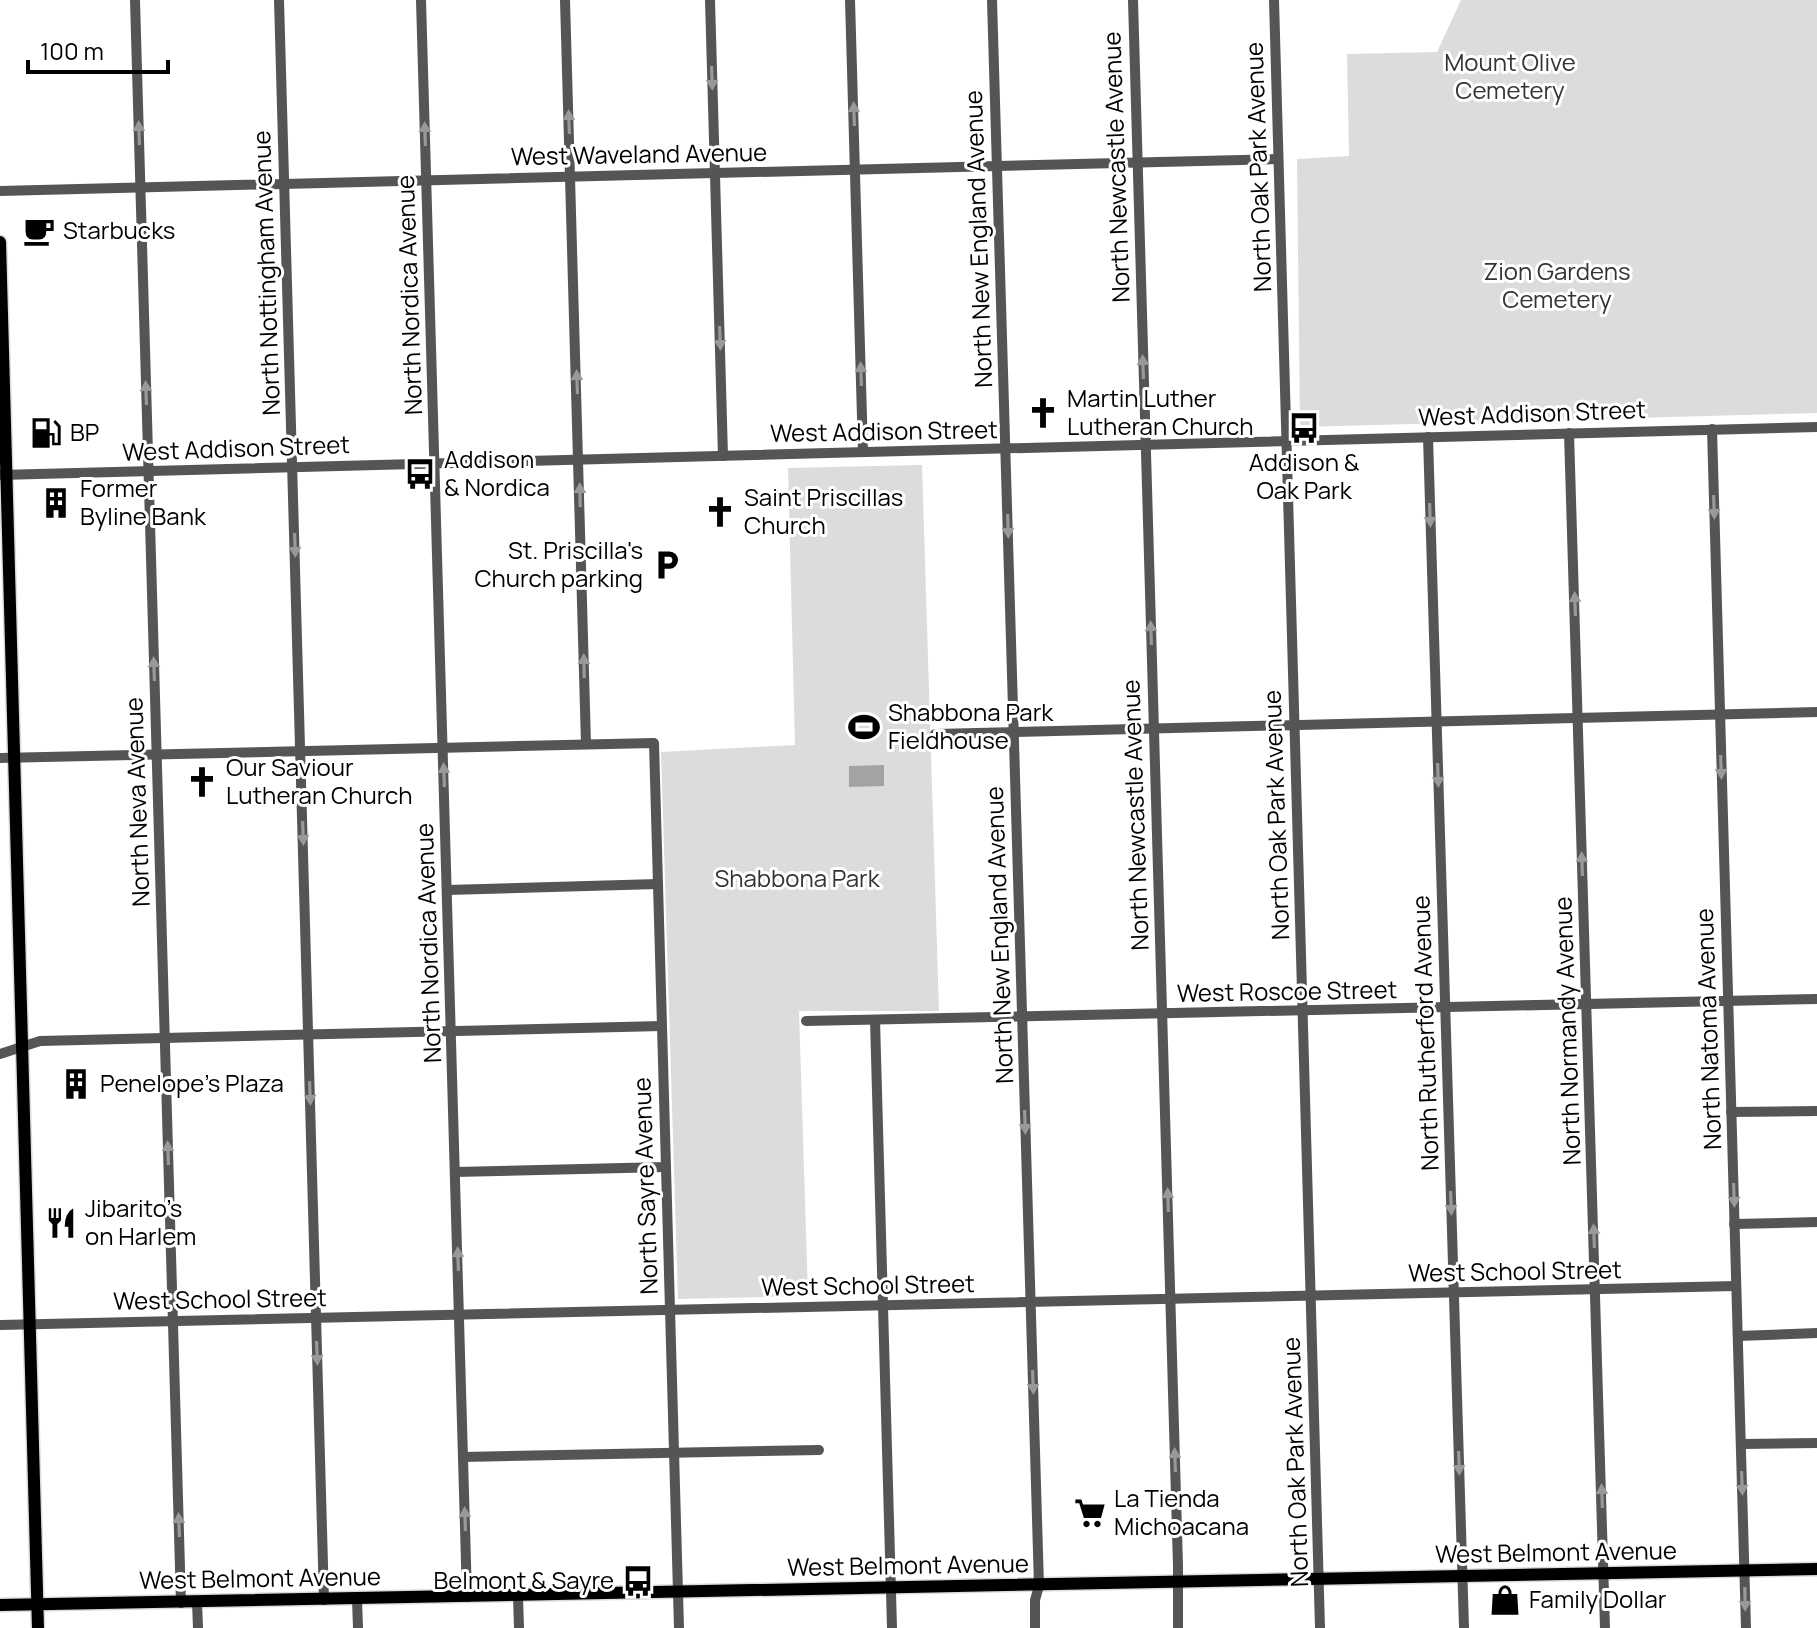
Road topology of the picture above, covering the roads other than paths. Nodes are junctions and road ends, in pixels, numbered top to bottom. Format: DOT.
graph roads {
  1 [pos="135,0"];
  2 [pos="279,0"];
  3 [pos="421,0"];
  4 [pos="565,0"];
  5 [pos="710,0"];
  6 [pos="850,0"];
  7 [pos="992,0"];
  8 [pos="1133,0"];
  9 [pos="1274,0"];
  10 [pos="1278,159"];
  11 [pos="1137,162"];
  12 [pos="997,166"];
  13 [pos="855,170"];
  14 [pos="715,173"];
  15 [pos="570,177"];
  16 [pos="427,181"];
  17 [pos="284,184"];
  18 [pos="140,188"];
  19 [pos="0,191"];
  20 [pos="0,242"];
  21 [pos="1817,427"];
  22 [pos="1712,429"];
  23 [pos="1569,433"];
  24 [pos="1428,437"];
  25 [pos="1287,441"];
  26 [pos="1145,445"];
  27 [pos="1006,448"];
  28 [pos="863,452"];
  29 [pos="723,456"];
  30 [pos="579,460"];
  31 [pos="435,463"];
  32 [pos="293,467"];
  33 [pos="148,471"];
  34 [pos="3,475"];
  35 [pos="1817,712"];
  36 [pos="1720,715"];
  37 [pos="1578,719"];
  38 [pos="1437,723"];
  39 [pos="1295,727"];
  40 [pos="1154,730"];
  41 [pos="1014,732"];
  42 [pos="935,734"];
  43 [pos="586,744"];
  44 [pos="443,748"];
  45 [pos="300,751"];
  46 [pos="156,754"];
  47 [pos="7,758"];
  48 [pos="658,884"];
  49 [pos="447,890"];
  50 [pos="1817,999"];
  51 [pos="1728,1001"];
  52 [pos="1587,1005"];
  53 [pos="1445,1008"];
  54 [pos="1303,1012"];
  55 [pos="1162,1015"];
  56 [pos="1022,1017"];
  57 [pos="875,1020"];
  58 [pos="806,1021"];
  59 [pos="662,1026"];
  60 [pos="451,1031"];
  61 [pos="308,1034"];
  62 [pos="165,1038"];
  63 [pos="22,1047"];
  64 [pos="0,1054"];
  65 [pos="1817,1111"];
  66 [pos="1731,1112"];
  67 [pos="666,1167"];
  68 [pos="455,1172"];
  69 [pos="1817,1222"];
  70 [pos="1734,1224"];
  71 [pos="1736,1286"];
  72 [pos="1595,1289"];
  73 [pos="1454,1293"];
  74 [pos="1311,1297"];
  75 [pos="1170,1300"];
  76 [pos="1030,1303"];
  77 [pos="882,1306"];
  78 [pos="670,1311"];
  79 [pos="459,1315"];
  80 [pos="316,1318"];
  81 [pos="173,1321"];
  82 [pos="29,1324"];
  83 [pos="0,1325"];
  84 [pos="1817,1333"];
  85 [pos="1738,1336"];
  86 [pos="1817,1443"];
  87 [pos="1741,1444"];
  88 [pos="819,1450"];
  89 [pos="674,1452"];
  90 [pos="463,1457"];
  91 [pos="1817,1569"];
  92 [pos="1744,1571"];
  93 [pos="1604,1574"];
  94 [pos="1463,1577"];
  95 [pos="1319,1580"];
  96 [pos="1177,1583"];
  97 [pos="1039,1586"];
  98 [pos="890,1589"];
  99 [pos="678,1593"];
  100 [pos="518,1596"];
  101 [pos="467,1597"];
  102 [pos="357,1599"];
  103 [pos="324,1600"];
  104 [pos="197,1602"];
  105 [pos="181,1603"];
  106 [pos="0,1605"];
  107 [pos="37,1605"];
  108 [pos="38,1628"];
  109 [pos="198,1628"];
  110 [pos="358,1628"];
  111 [pos="519,1628"];
  112 [pos="679,1628"];
  113 [pos="892,1628"];
  114 [pos="1035,1628"];
  115 [pos="1178,1628"];
  116 [pos="1320,1628"];
  117 [pos="1464,1628"];
  118 [pos="1605,1628"];
  119 [pos="1746,1628"];
  18 -- 1 [label="street, North Neva Avenue, one-way"];
  2 -- 17 [label="street, North Nottingham Avenue"];
  16 -- 3 [label="street, North Nordica Avenue, one-way"];
  15 -- 4 [label="street, one-way"];
  5 -- 14 [label="street, one-way"];
  13 -- 6 [label="street, one-way"];
  7 -- 12 [label="street, North New England Avenue"];
  8 -- 11 [label="street, North Newcastle Avenue"];
  9 -- 10 [label="street, North Oak Park Avenue"];
  10 -- 11 [label="street, West Waveland Avenue"];
  10 -- 25 [label="street, North Oak Park Avenue"];
  11 -- 12 [label="street, West Waveland Avenue"];
  26 -- 11 [label="street, North Newcastle Avenue, one-way"];
  12 -- 13 [label="street, West Waveland Avenue"];
  12 -- 27 [label="street, North New England Avenue"];
  13 -- 14 [label="street, West Waveland Avenue"];
  28 -- 13 [label="street, one-way"];
  14 -- 15 [label="street, West Waveland Avenue"];
  14 -- 29 [label="street, one-way"];
  15 -- 16 [label="street, West Waveland Avenue"];
  30 -- 15 [label="street, one-way"];
  16 -- 17 [label="street, West Waveland Avenue"];
  16 -- 31 [label="street, North Nordica Avenue"];
  17 -- 18 [label="street, West Waveland Avenue"];
  17 -- 32 [label="street, North Nottingham Avenue"];
  18 -- 19 [label="street, West Waveland Avenue"];
  33 -- 18 [label="street, North Neva Avenue, one-way"];
  20 -- 34 [label="main road"];
  21 -- 22 [label="street, West Addison Street"];
  22 -- 23 [label="street, West Addison Street"];
  22 -- 36 [label="street, North Natoma Avenue, one-way"];
  23 -- 24 [label="street, West Addison Street"];
  37 -- 23 [label="street, North Normandy Avenue, one-way"];
  24 -- 25 [label="street, West Addison Street"];
  24 -- 38 [label="street, North Rutherford Avenue, one-way"];
  25 -- 26 [label="street, West Addison Street"];
  25 -- 39 [label="street, North Oak Park Avenue"];
  26 -- 27 [label="street, West Addison Street"];
  40 -- 26 [label="street, North Newcastle Avenue, one-way"];
  27 -- 28 [label="street, West Addison Street"];
  27 -- 41 [label="street, North New England Avenue, one-way"];
  28 -- 29 [label="street, West Addison Street"];
  29 -- 30 [label="street, West Addison Street"];
  30 -- 31 [label="street, West Addison Street"];
  43 -- 30 [label="street, one-way"];
  31 -- 32 [label="street, West Addison Street"];
  31 -- 44 [label="street, North Nordica Avenue"];
  32 -- 33 [label="street, West Addison Street"];
  32 -- 45 [label="street, North Nottingham Avenue, one-way"];
  33 -- 34 [label="street, West Addison Street"];
  46 -- 33 [label="street, North Neva Avenue, one-way"];
  34 -- 47 [label="main road"];
  35 -- 36 [label="street"];
  36 -- 37 [label="street"];
  36 -- 51 [label="street, North Natoma Avenue, one-way"];
  37 -- 38 [label="street"];
  52 -- 37 [label="street, North Normandy Avenue, one-way"];
  38 -- 39 [label="street"];
  38 -- 53 [label="street, North Rutherford Avenue, one-way"];
  39 -- 40 [label="street"];
  39 -- 54 [label="street, North Oak Park Avenue"];
  40 -- 41 [label="street"];
  40 -- 55 [label="street, North Newcastle Avenue"];
  41 -- 42 [label="street"];
  41 -- 56 [label="street, North New England Avenue"];
  43 -- 44 [label="street"];
  43 -- 48 [label="street, North Sayre Avenue"];
  44 -- 45 [label="street"];
  49 -- 44 [label="street, North Nordica Avenue, one-way"];
  45 -- 46 [label="street"];
  45 -- 61 [label="street, North Nottingham Avenue, one-way"];
  46 -- 47 [label="street"];
  46 -- 62 [label="street, North Neva Avenue"];
  47 -- 63 [label="main road"];
  48 -- 49 [label="street"];
  48 -- 59 [label="street, North Sayre Avenue"];
  49 -- 60 [label="street, North Nordica Avenue"];
  50 -- 51 [label="street, West Roscoe Street"];
  51 -- 52 [label="street, West Roscoe Street"];
  51 -- 66 [label="street, North Natoma Avenue"];
  52 -- 53 [label="street, West Roscoe Street"];
  72 -- 52 [label="street, North Normandy Avenue, one-way"];
  53 -- 54 [label="street, West Roscoe Street"];
  53 -- 73 [label="street, North Rutherford Avenue, one-way"];
  54 -- 55 [label="street, West Roscoe Street"];
  54 -- 74 [label="street, North Oak Park Avenue"];
  55 -- 56 [label="street, West Roscoe Street"];
  75 -- 55 [label="street, North Newcastle Avenue, one-way"];
  56 -- 57 [label="street, West Roscoe Street"];
  56 -- 76 [label="street, North New England Avenue, one-way"];
  57 -- 58 [label="street, West Roscoe Street"];
  57 -- 77 [label="street"];
  59 -- 60 [label="street"];
  59 -- 67 [label="street, North Sayre Avenue"];
  60 -- 61 [label="street"];
  60 -- 68 [label="street, North Nordica Avenue"];
  61 -- 62 [label="street"];
  61 -- 80 [label="street, North Nottingham Avenue, one-way"];
  62 -- 63 [label="street"];
  81 -- 62 [label="street, North Neva Avenue, one-way"];
  63 -- 64 [label="street"];
  63 -- 82 [label="main road"];
  65 -- 66 [label="street"];
  66 -- 70 [label="street, North Natoma Avenue, one-way"];
  67 -- 68 [label="street"];
  67 -- 78 [label="street, North Sayre Avenue"];
  79 -- 68 [label="street, North Nordica Avenue, one-way"];
  69 -- 70 [label="street"];
  70 -- 71 [label="street, North Natoma Avenue"];
  71 -- 72 [label="street, West School Street"];
  71 -- 85 [label="street, North Natoma Avenue"];
  72 -- 73 [label="street, West School Street"];
  93 -- 72 [label="street, North Normandy Avenue, one-way"];
  73 -- 74 [label="street, West School Street"];
  73 -- 94 [label="street, North Rutherford Avenue, one-way"];
  74 -- 75 [label="street, West School Street"];
  74 -- 95 [label="street, North Oak Park Avenue"];
  75 -- 76 [label="street, West School Street"];
  96 -- 75 [label="street, North Newcastle Avenue, one-way"];
  76 -- 77 [label="street, West School Street"];
  76 -- 97 [label="street, North New England Avenue, one-way"];
  77 -- 78 [label="street, West School Street"];
  77 -- 98 [label="street"];
  78 -- 79 [label="street, West School Street"];
  78 -- 89 [label="street, North Sayre Avenue"];
  79 -- 80 [label="street, West School Street"];
  79 -- 90 [label="street, North Nordica Avenue"];
  80 -- 81 [label="street, West School Street"];
  80 -- 103 [label="street, North Nottingham Avenue, one-way"];
  81 -- 82 [label="street, West School Street"];
  105 -- 81 [label="street, North Neva Avenue, one-way"];
  82 -- 83 [label="street, West School Street"];
  82 -- 107 [label="main road"];
  84 -- 85 [label="street"];
  85 -- 87 [label="street, North Natoma Avenue"];
  86 -- 87 [label="street"];
  87 -- 92 [label="street, North Natoma Avenue, one-way"];
  88 -- 89 [label="street"];
  89 -- 90 [label="street"];
  89 -- 99 [label="street, North Sayre Avenue"];
  101 -- 90 [label="street, North Nordica Avenue, one-way"];
  91 -- 92 [label="main road, West Belmont Avenue"];
  92 -- 93 [label="main road, West Belmont Avenue"];
  92 -- 119 [label="street, North Natoma Avenue, one-way"];
  93 -- 94 [label="main road, West Belmont Avenue"];
  93 -- 118 [label="street, North Normandy Avenue"];
  94 -- 95 [label="main road, West Belmont Avenue"];
  94 -- 117 [label="street, North Rutherford Avenue"];
  95 -- 96 [label="main road, West Belmont Avenue"];
  95 -- 116 [label="street, North Oak Park Avenue"];
  96 -- 97 [label="main road, West Belmont Avenue"];
  96 -- 115 [label="street, North Newcastle Avenue"];
  97 -- 98 [label="main road, West Belmont Avenue"];
  97 -- 114 [label="street, North New England Avenue"];
  98 -- 99 [label="main road, West Belmont Avenue"];
  98 -- 113 [label="street"];
  99 -- 100 [label="main road, West Belmont Avenue"];
  99 -- 112 [label="street, North Sayre Avenue"];
  100 -- 101 [label="main road, West Belmont Avenue"];
  100 -- 111 [label="street"];
  101 -- 102 [label="main road, West Belmont Avenue"];
  102 -- 103 [label="main road, West Belmont Avenue"];
  102 -- 110 [label="street"];
  103 -- 104 [label="main road, West Belmont Avenue"];
  104 -- 105 [label="main road, West Belmont Avenue"];
  104 -- 109 [label="street"];
  105 -- 107 [label="main road, West Belmont Avenue"];
  106 -- 107 [label="main road, West Belmont Avenue"];
  107 -- 108 [label="main road"];
}
